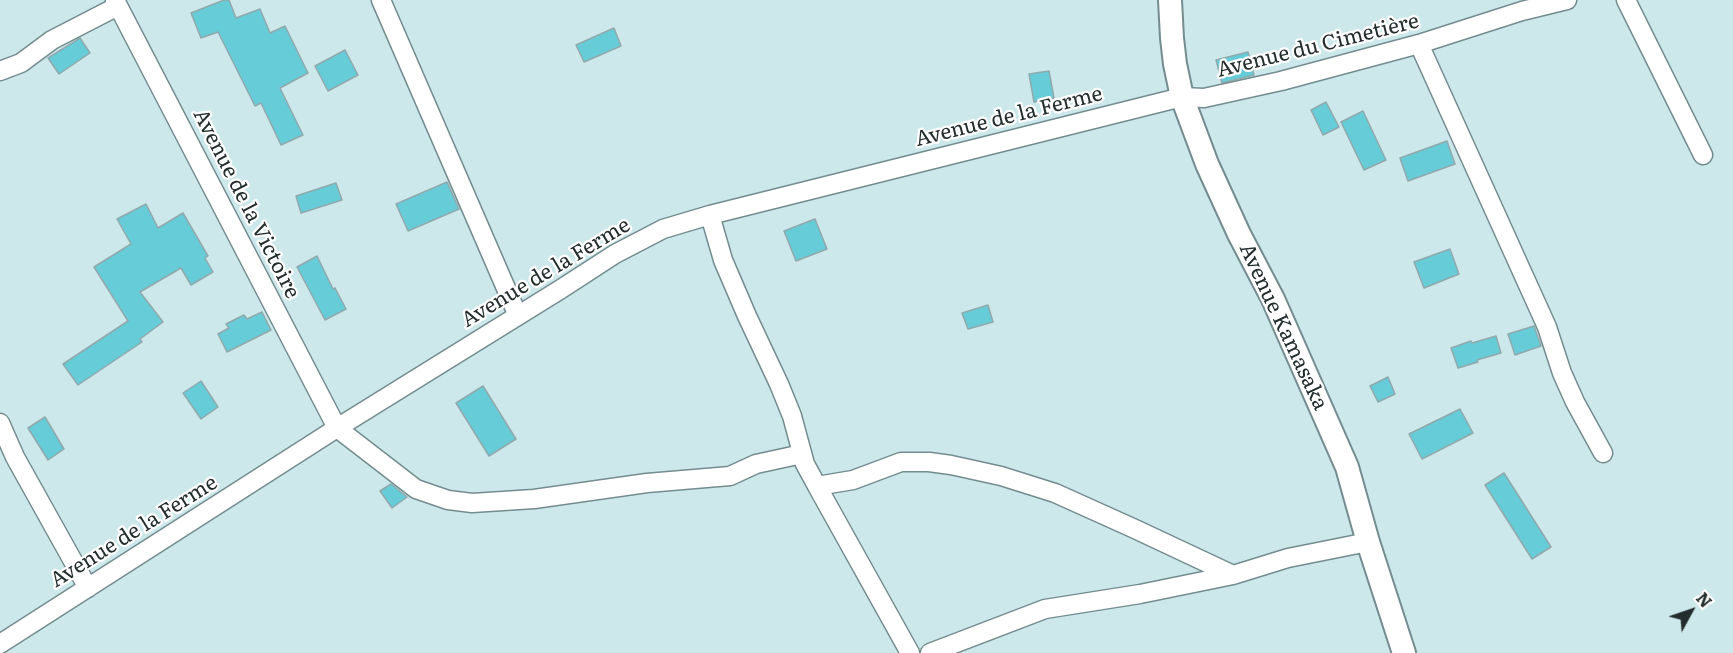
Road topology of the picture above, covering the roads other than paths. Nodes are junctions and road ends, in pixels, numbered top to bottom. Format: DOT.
graph roads {
  1 [pos="381,0"];
  2 [pos="1170,0"];
  3 [pos="1566,0"];
  4 [pos="1626,0"];
  5 [pos="117,3"];
  6 [pos="1419,44"];
  7 [pos="0,71"];
  8 [pos="1182,97"];
  9 [pos="1703,155"];
  10 [pos="710,215"];
  11 [pos="518,316"];
  12 [pos="0,423"];
  13 [pos="337,428"];
  14 [pos="1603,453"];
  15 [pos="802,454"];
  16 [pos="817,486"];
  17 [pos="1368,542"];
  18 [pos="1233,575"];
  19 [pos="88,588"];
  20 [pos="0,644"];
  21 [pos="910,653"];
  22 [pos="930,653"];
  23 [pos="1404,653"];
  1 -- 11 [label="street"];
  2 -- 8 [label="street, Avenue Kamasaka"];
  3 -- 6 [label="street, Avenue du Cimetière"];
  4 -- 9 [label="street"];
  5 -- 7 [label="street"];
  5 -- 13 [label="street, Avenue de la Victoire"];
  6 -- 8 [label="street, Avenue du Cimetière"];
  6 -- 14 [label="street"];
  8 -- 10 [label="street, Avenue de la Ferme"];
  8 -- 17 [label="street, Avenue Kamasaka"];
  10 -- 11 [label="street, Avenue de la Ferme"];
  10 -- 15 [label="street"];
  11 -- 13 [label="street, Avenue de la Ferme"];
  12 -- 19 [label="street"];
  13 -- 15 [label="street"];
  13 -- 19 [label="street, Avenue de la Ferme"];
  15 -- 16 [label="street"];
  16 -- 18 [label="street"];
  16 -- 21 [label="street"];
  17 -- 18 [label="street"];
  17 -- 23 [label="street, Avenue Kamasaka"];
  18 -- 22 [label="street"];
  19 -- 20 [label="street, Avenue de la Ferme"];
}
